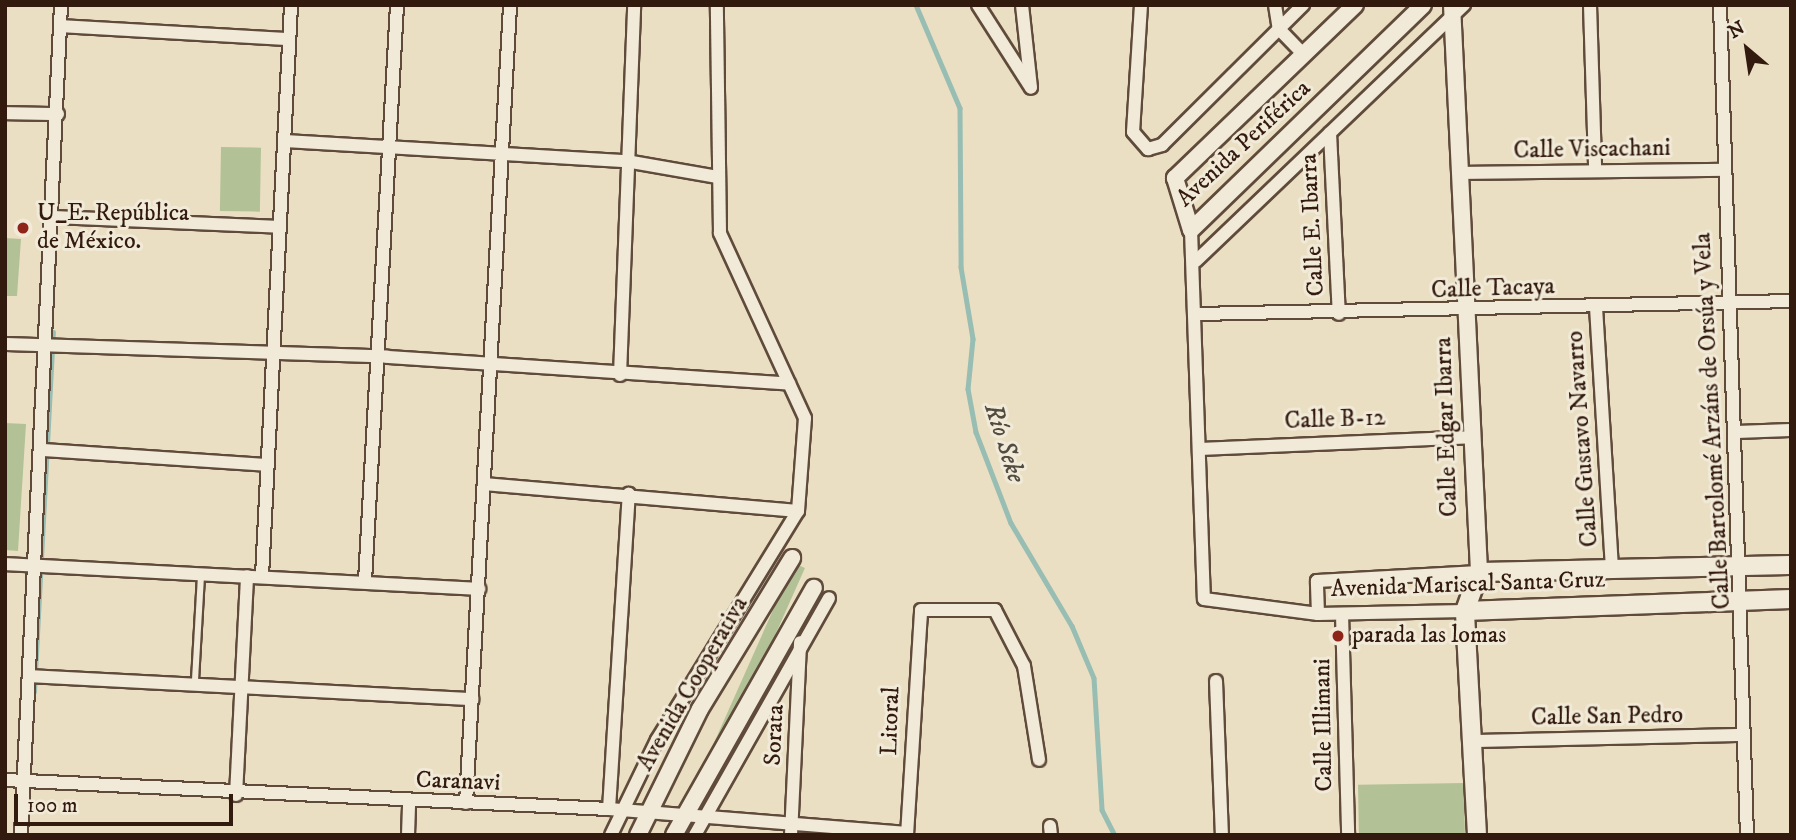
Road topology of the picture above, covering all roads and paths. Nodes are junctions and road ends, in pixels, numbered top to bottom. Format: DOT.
graph roads {
  1 [pos="61,5"];
  2 [pos="291,5"];
  3 [pos="397,5"];
  4 [pos="510,5"];
  5 [pos="634,5"];
  6 [pos="717,5"];
  7 [pos="978,5"];
  8 [pos="1022,5"];
  9 [pos="1141,5"];
  10 [pos="1275,5"];
  11 [pos="1303,5"];
  12 [pos="1355,5"];
  13 [pos="1423,5"];
  14 [pos="1590,5"];
  15 [pos="1720,5"];
  16 [pos="1457,9"];
  17 [pos="61,26"];
  18 [pos="1279,29"];
  19 [pos="289,39"];
  20 [pos="1304,55"];
  21 [pos="5,113"];
  22 [pos="58,114"];
  23 [pos="1330,133"];
  24 [pos="285,141"];
  25 [pos="389,147"];
  26 [pos="502,151"];
  27 [pos="626,161"];
  28 [pos="1595,168"];
  29 [pos="1722,170"];
  30 [pos="1463,173"];
  31 [pos="718,177"];
  32 [pos="54,217"];
  33 [pos="280,227"];
  34 [pos="1191,230"];
  35 [pos="1196,261"];
  36 [pos="1791,301"];
  37 [pos="1729,303"];
  38 [pos="1595,307"];
  39 [pos="1467,310"];
  40 [pos="1197,314"];
  41 [pos="1339,314"];
  42 [pos="5,344"];
  43 [pos="47,347"];
  44 [pos="273,355"];
  45 [pos="375,357"];
  46 [pos="488,364"];
  47 [pos="620,374"];
  48 [pos="789,384"];
  49 [pos="1791,430"];
  50 [pos="1736,432"];
  51 [pos="1471,437"];
  52 [pos="1200,449"];
  53 [pos="42,450"];
  54 [pos="268,465"];
  55 [pos="484,484"];
  56 [pos="629,494"];
  57 [pos="798,511"];
  58 [pos="792,558"];
  59 [pos="5,564"];
  60 [pos="1739,564"];
  61 [pos="1791,565"];
  62 [pos="36,566"];
  63 [pos="1612,568"];
  64 [pos="1479,572"];
  65 [pos="201,573"];
  66 [pos="247,576"];
  67 [pos="262,576"];
  68 [pos="365,581"];
  69 [pos="814,588"];
  70 [pos="479,589"];
  71 [pos="829,598"];
  72 [pos="1742,599"];
  73 [pos="1791,599"];
  74 [pos="1465,611"];
  75 [pos="1318,614"];
  76 [pos="1342,614"];
  77 [pos="801,638"];
  78 [pos="29,676"];
  79 [pos="195,680"];
  80 [pos="1216,681"];
  81 [pos="238,683"];
  82 [pos="472,699"];
  83 [pos="1742,735"];
  84 [pos="1472,741"];
  85 [pos="1039,760"];
  86 [pos="5,780"];
  87 [pos="23,781"];
  88 [pos="236,795"];
  89 [pos="410,801"];
  90 [pos="466,803"];
  91 [pos="615,811"];
  92 [pos="646,813"];
  93 [pos="682,816"];
  94 [pos="702,818"];
  95 [pos="791,829"];
  96 [pos="907,834"];
  97 [pos="21,835"];
  98 [pos="408,835"];
  99 [pos="611,835"];
  100 [pos="638,835"];
  101 [pos="674,835"];
  102 [pos="695,835"];
  103 [pos="1222,835"];
  104 [pos="1348,835"];
  105 [pos="1477,835"];
  106 [pos="1747,835"];
  1 -- 17 [label="street"];
  2 -- 19 [label="street"];
  3 -- 25 [label="street"];
  4 -- 26 [label="street"];
  5 -- 27 [label="street"];
  6 -- 31 [label="street"];
  7 -- 8 [label="street"];
  9 -- 18 [label="street"];
  10 -- 18 [label="street"];
  11 -- 18 [label="street"];
  12 -- 20 [label="street, Avenida Periférica"];
  13 -- 34 [label="street, Avenida Periférica"];
  14 -- 28 [label="street"];
  15 -- 29 [label="street, Calle Bartolomé Arzáns de Orsúa y Vela"];
  16 -- 23 [label="street"];
  16 -- 30 [label="street, Calle Edgar Ibarra"];
  17 -- 19 [label="street"];
  17 -- 22 [label="street"];
  18 -- 20 [label="street"];
  19 -- 24 [label="street"];
  20 -- 34 [label="street, Avenida Periférica"];
  21 -- 22 [label="street"];
  22 -- 32 [label="street"];
  23 -- 35 [label="street"];
  23 -- 41 [label="street, Calle E. Ibarra"];
  24 -- 25 [label="street"];
  24 -- 33 [label="street"];
  25 -- 26 [label="street"];
  25 -- 45 [label="street"];
  26 -- 27 [label="street"];
  26 -- 46 [label="street"];
  27 -- 31 [label="street"];
  27 -- 47 [label="street"];
  28 -- 29 [label="street, Calle Viscachani"];
  28 -- 30 [label="street, Calle Viscachani"];
  29 -- 37 [label="street, Calle Bartolomé Arzáns de Orsúa y Vela"];
  30 -- 39 [label="street, Calle Edgar Ibarra"];
  31 -- 48 [label="street"];
  32 -- 33 [label="street"];
  32 -- 43 [label="street"];
  33 -- 44 [label="street"];
  34 -- 35 [label="street"];
  35 -- 40 [label="street"];
  36 -- 37 [label="street, Calle Tacaya"];
  37 -- 38 [label="street, Calle Tacaya"];
  37 -- 50 [label="street, Calle Bartolomé Arzáns de Orsúa y Vela"];
  38 -- 39 [label="street, Calle Tacaya"];
  38 -- 63 [label="street, Calle Gustavo Navarro"];
  39 -- 41 [label="street, Calle Tacaya"];
  39 -- 51 [label="street, Calle Edgar Ibarra"];
  40 -- 41 [label="street, Calle Tacaya"];
  40 -- 52 [label="street"];
  42 -- 43 [label="street"];
  43 -- 44 [label="street"];
  43 -- 53 [label="street"];
  44 -- 45 [label="street"];
  44 -- 54 [label="street"];
  45 -- 46 [label="street"];
  45 -- 68 [label="street"];
  46 -- 47 [label="street"];
  46 -- 55 [label="street"];
  47 -- 48 [label="street"];
  48 -- 57 [label="street"];
  49 -- 50 [label="street"];
  50 -- 60 [label="street, Calle Bartolomé Arzáns de Orsúa y Vela"];
  51 -- 52 [label="street, Calle B-12"];
  51 -- 64 [label="street, Calle Edgar Ibarra"];
  52 -- 75 [label="street"];
  53 -- 54 [label="street"];
  53 -- 62 [label="street"];
  54 -- 67 [label="street"];
  55 -- 56 [label="street"];
  55 -- 70 [label="street"];
  56 -- 57 [label="street"];
  56 -- 91 [label="street"];
  57 -- 91 [label="street"];
  58 -- 92 [label="street, Avenida Cooperativa"];
  59 -- 62 [label="street"];
  60 -- 61 [label="main road, Avenida Mariscal Santa Cruz"];
  60 -- 63 [label="main road, Avenida Mariscal Santa Cruz"];
  60 -- 72 [label="street, Calle Bartolomé Arzáns de Orsúa y Vela"];
  62 -- 65 [label="street"];
  62 -- 78 [label="street"];
  63 -- 64 [label="main road, Avenida Mariscal Santa Cruz"];
  64 -- 74 [label="main road, Calle Edgar Ibarra"];
  64 -- 75 [label="street, Avenida Mariscal Santa Cruz"];
  65 -- 66 [label="street"];
  65 -- 79 [label="lane"];
  66 -- 67 [label="street"];
  66 -- 81 [label="street"];
  67 -- 68 [label="street"];
  68 -- 70 [label="street"];
  69 -- 93 [label="street"];
  70 -- 82 [label="street"];
  71 -- 77 [label="street"];
  72 -- 73 [label="main road, Avenida Mariscal Santa Cruz"];
  72 -- 74 [label="main road, Avenida Mariscal Santa Cruz"];
  72 -- 83 [label="street, Calle Bartolomé Arzáns de Orsúa y Vela"];
  74 -- 76 [label="street, Avenida Mariscal Santa Cruz"];
  74 -- 84 [label="main road, Calle Edgar Ibarra"];
  75 -- 76 [label="street, Avenida Mariscal Santa Cruz"];
  76 -- 104 [label="street, Calle Illimani"];
  77 -- 94 [label="street"];
  77 -- 95 [label="street, Sorata"];
  78 -- 79 [label="street"];
  78 -- 87 [label="street"];
  79 -- 81 [label="street"];
  80 -- 103 [label="street"];
  81 -- 82 [label="street"];
  81 -- 88 [label="street"];
  82 -- 90 [label="street"];
  83 -- 84 [label="street, Calle San Pedro"];
  83 -- 106 [label="street, Calle Bartolomé Arzáns de Orsúa y Vela"];
  84 -- 105 [label="main road, Calle Edgar Ibarra"];
  85 -- 96 [label="street, Litoral"];
  86 -- 87 [label="street, Caranavi"];
  87 -- 88 [label="street, Caranavi"];
  87 -- 97 [label="street"];
  88 -- 89 [label="street, Caranavi"];
  89 -- 90 [label="street, Caranavi"];
  89 -- 98 [label="street"];
  90 -- 91 [label="street, Caranavi"];
  91 -- 92 [label="street, Caranavi"];
  91 -- 99 [label="street"];
  92 -- 93 [label="street, Caranavi"];
  92 -- 100 [label="street, Avenida Cooperativa"];
  93 -- 94 [label="street, Caranavi"];
  93 -- 101 [label="street"];
  94 -- 95 [label="street, Caranavi"];
  94 -- 102 [label="street"];
  95 -- 96 [label="street, Caranavi"];
}
